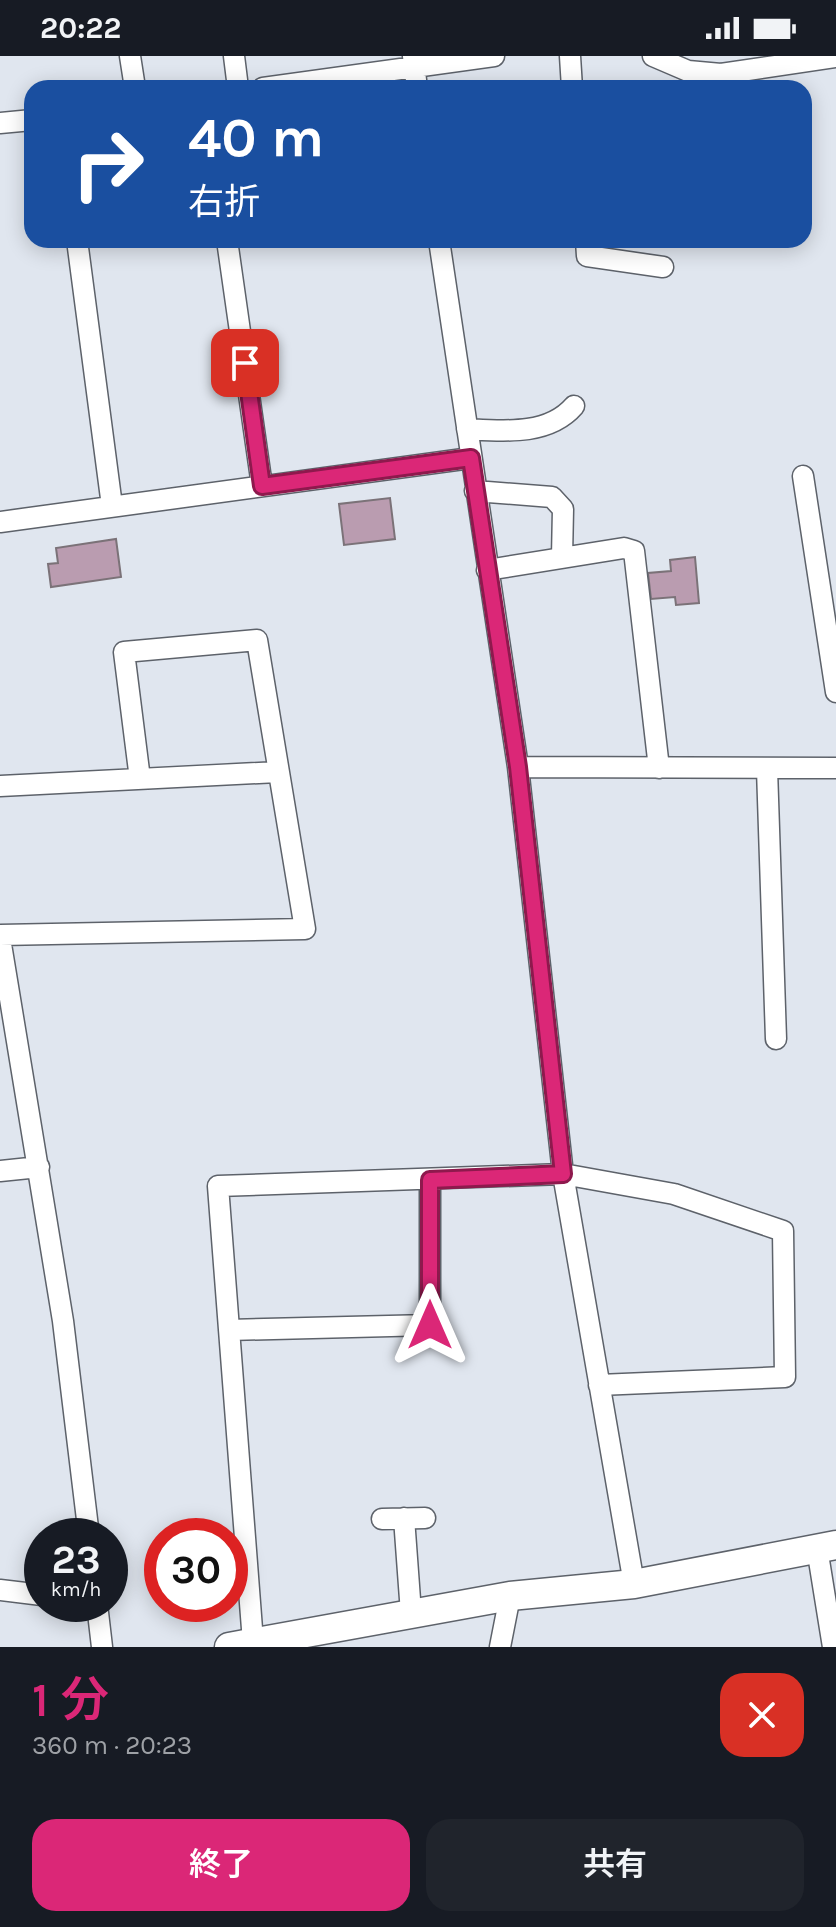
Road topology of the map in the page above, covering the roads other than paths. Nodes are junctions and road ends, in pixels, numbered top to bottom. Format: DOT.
graph roads {
  1 [pos="130,56"];
  2 [pos="234,56"];
  3 [pos="494,56"];
  4 [pos="570,56"];
  5 [pos="653,56"];
  6 [pos="836,57"];
  7 [pos="414,61"];
  8 [pos="783,61"];
  9 [pos="134,80"];
  10 [pos="237,80"];
  11 [pos="308,80"];
  12 [pos="572,80"];
  13 [pos="24,121"];
  14 [pos="0,123"];
  15 [pos="78,248"];
  16 [pos="228,248"];
  17 [pos="440,248"];
  18 [pos="586,248"];
  19 [pos="663,267"];
  20 [pos="574,406"];
  21 [pos="467,429"];
  22 [pos="471,458"];
  23 [pos="803,476"];
  24 [pos="262,486"];
  25 [pos="475,491"];
  26 [pos="112,506"];
  27 [pos="0,522"];
  28 [pos="562,557"];
  29 [pos="487,570"];
  30 [pos="836,692"];
  31 [pos="518,767"];
  32 [pos="659,768"];
  33 [pos="836,768"];
  34 [pos="767,769"];
  35 [pos="278,772"];
  36 [pos="140,779"];
  37 [pos="0,786"];
  38 [pos="0,936"];
  39 [pos="4,985"];
  40 [pos="776,1039"];
  41 [pos="39,1167"];
  42 [pos="0,1171"];
  43 [pos="563,1174"];
  44 [pos="430,1180"];
  45 [pos="229,1330"];
  46 [pos="599,1385"];
  47 [pos="87,1518"];
  48 [pos="404,1518"];
  49 [pos="425,1518"];
  50 [pos="382,1519"];
  51 [pos="827,1546"];
  52 [pos="634,1584"];
  53 [pos="0,1590"];
  54 [pos="24,1593"];
  55 [pos="510,1596"];
  56 [pos="411,1613"];
  57 [pos="99,1622"];
  58 [pos="241,1645"];
  59 [pos="102,1647"];
  60 [pos="500,1647"];
  61 [pos="833,1647"];
  1 -- 9 [label="street"];
  2 -- 10 [label="street"];
  3 -- 7 [label="street"];
  4 -- 12 [label="street"];
  5 -- 8 [label="street"];
  6 -- 8 [label="street"];
  7 -- 11 [label="street"];
  13 -- 14 [label="street"];
  15 -- 26 [label="street"];
  16 -- 24 [label="street"];
  17 -- 21 [label="street"];
  18 -- 19 [label="street"];
  20 -- 21 [label="street"];
  21 -- 22 [label="street"];
  22 -- 24 [label="street"];
  22 -- 25 [label="street"];
  23 -- 30 [label="street"];
  24 -- 26 [label="street"];
  25 -- 28 [label="street"];
  25 -- 29 [label="street"];
  26 -- 27 [label="street"];
  28 -- 29 [label="street"];
  28 -- 32 [label="street"];
  29 -- 31 [label="street"];
  31 -- 32 [label="street"];
  31 -- 43 [label="street"];
  32 -- 34 [label="street"];
  33 -- 34 [label="street"];
  34 -- 40 [label="street"];
  35 -- 36 [label="street"];
  35 -- 36 [label="street"];
  35 -- 38 [label="street"];
  36 -- 37 [label="street"];
  38 -- 39 [label="street"];
  39 -- 41 [label="street"];
  41 -- 42 [label="street"];
  41 -- 47 [label="street"];
  43 -- 44 [label="street"];
  43 -- 46 [label="street"];
  43 -- 46 [label="street"];
  44 -- 45 [label="street"];
  44 -- 45 [label="street"];
  45 -- 58 [label="street"];
  46 -- 52 [label="street"];
  48 -- 49 [label="street"];
  48 -- 50 [label="street"];
  48 -- 56 [label="street"];
  51 -- 52 [label="street"];
  51 -- 61 [label="street"];
  52 -- 55 [label="street"];
  53 -- 54 [label="street"];
  55 -- 56 [label="street"];
  55 -- 60 [label="street"];
  56 -- 58 [label="street"];
  57 -- 59 [label="street"];
}
